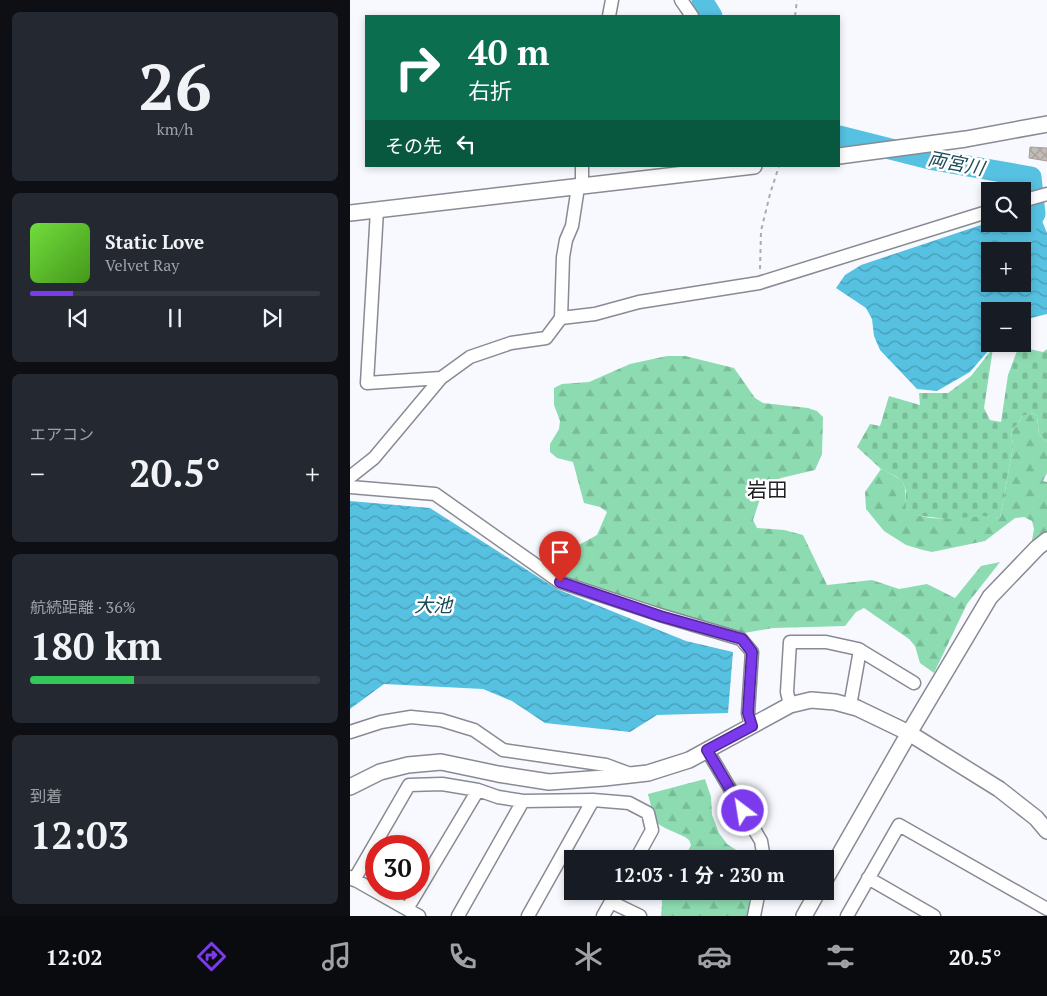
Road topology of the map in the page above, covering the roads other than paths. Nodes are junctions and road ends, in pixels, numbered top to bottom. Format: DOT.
graph roads {
  1 [pos="612,0"];
  2 [pos="682,0"];
  3 [pos="609,15"];
  4 [pos="691,15"];
  5 [pos="1047,124"];
  6 [pos="840,156"];
  7 [pos="582,167"];
  8 [pos="745,167"];
  9 [pos="580,186"];
  10 [pos="1047,194"];
  11 [pos="1031,198"];
  12 [pos="377,210"];
  13 [pos="350,212"];
  14 [pos="981,214"];
  15 [pos="561,318"];
  16 [pos="441,378"];
  17 [pos="350,477"];
  18 [pos="350,487"];
  19 [pos="1047,540"];
  20 [pos="860,650"];
  21 [pos="914,683"];
  22 [pos="790,705"];
  23 [pos="850,706"];
  24 [pos="752,726"];
  25 [pos="350,732"];
  26 [pos="909,733"];
  27 [pos="707,750"];
  28 [pos="633,775"];
  29 [pos="350,787"];
  30 [pos="478,790"];
  31 [pos="593,800"];
  32 [pos="523,801"];
  33 [pos="1047,831"];
  34 [pos="641,850"];
  35 [pos="762,850"];
  36 [pos="834,864"];
  37 [pos="352,878"];
  38 [pos="868,878"];
  39 [pos="612,900"];
  40 [pos="619,900"];
  41 [pos="757,900"];
  42 [pos="813,900"];
  43 [pos="407,909"];
  44 [pos="1047,909"];
  45 [pos="419,916"];
  46 [pos="458,916"];
  47 [pos="528,916"];
  48 [pos="602,916"];
  49 [pos="640,916"];
  50 [pos="754,916"];
  51 [pos="804,916"];
  52 [pos="847,916"];
  53 [pos="934,916"];
  1 -- 3 [label="street"];
  2 -- 4 [label="street"];
  5 -- 6 [label="street"];
  7 -- 9 [label="street"];
  8 -- 9 [label="street"];
  9 -- 12 [label="street"];
  9 -- 15 [label="street"];
  10 -- 11 [label="street"];
  12 -- 13 [label="street"];
  12 -- 16 [label="street"];
  14 -- 15 [label="street"];
  15 -- 16 [label="street"];
  16 -- 17 [label="street"];
  18 -- 24 [label="street"];
  19 -- 26 [label="street"];
  20 -- 21 [label="street"];
  20 -- 22 [label="street"];
  20 -- 23 [label="street"];
  22 -- 23 [label="street"];
  22 -- 24 [label="street"];
  23 -- 26 [label="street"];
  24 -- 27 [label="street"];
  25 -- 28 [label="street"];
  26 -- 33 [label="street"];
  26 -- 36 [label="street"];
  27 -- 28 [label="street"];
  27 -- 35 [label="street"];
  28 -- 29 [label="street"];
  30 -- 32 [label="street"];
  30 -- 37 [label="street"];
  30 -- 43 [label="street"];
  31 -- 32 [label="street"];
  31 -- 34 [label="street"];
  31 -- 47 [label="street"];
  32 -- 46 [label="street"];
  37 -- 43 [label="street"];
  38 -- 44 [label="street"];
  38 -- 52 [label="street"];
  38 -- 53 [label="street"];
  39 -- 48 [label="street"];
  40 -- 49 [label="street"];
  41 -- 50 [label="street"];
  42 -- 51 [label="street"];
  43 -- 45 [label="street"];
}
